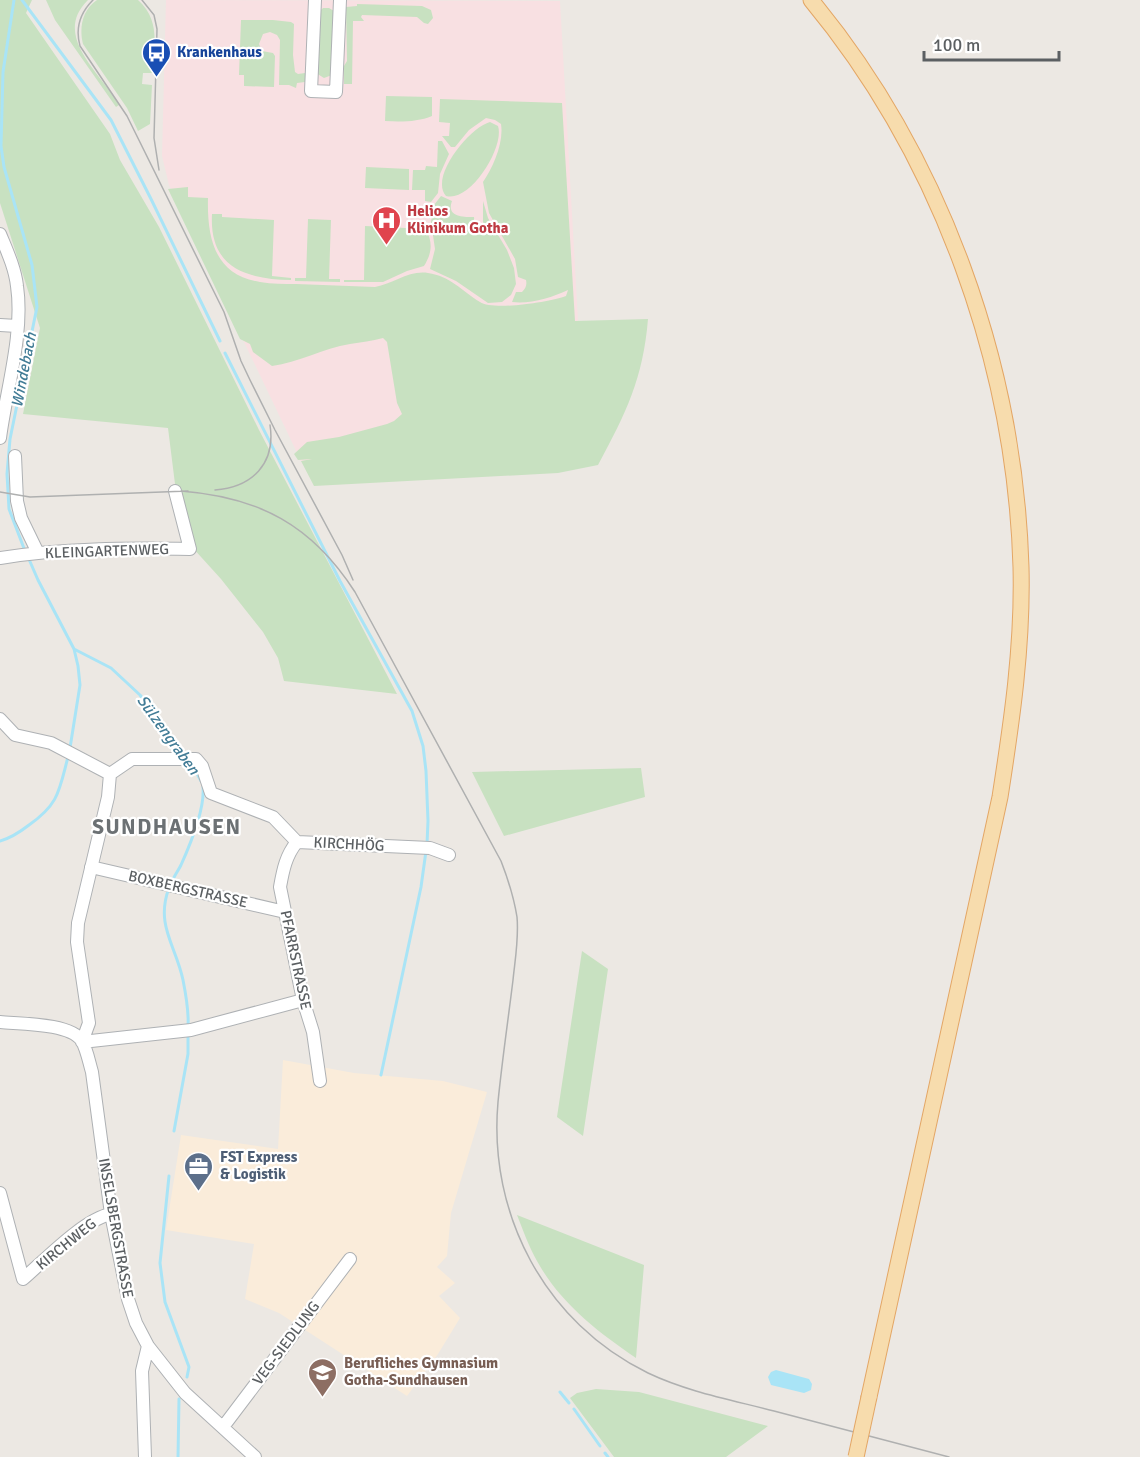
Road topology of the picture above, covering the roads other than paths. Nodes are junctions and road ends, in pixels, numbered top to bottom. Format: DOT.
graph roads {
  1 [pos="315,0"];
  2 [pos="340,0"];
  3 [pos="811,0"];
  4 [pos="0,234"];
  5 [pos="0,325"];
  6 [pos="17,326"];
  7 [pos="0,438"];
  8 [pos="15,456"];
  9 [pos="175,491"];
  10 [pos="31,554"];
  11 [pos="0,558"];
  12 [pos="0,719"];
  13 [pos="110,774"];
  14 [pos="297,842"];
  15 [pos="449,855"];
  16 [pos="91,867"];
  17 [pos="285,912"];
  18 [pos="303,1000"];
  19 [pos="0,1023"];
  20 [pos="82,1042"];
  21 [pos="320,1081"];
  22 [pos="0,1193"];
  23 [pos="111,1214"];
  24 [pos="350,1259"];
  25 [pos="148,1346"];
  26 [pos="223,1427"];
  27 [pos="145,1457"];
  28 [pos="255,1457"];
  29 [pos="856,1457"];
  1 -- 2 [label="street"];
  3 -- 29 [label="main road, bridge"];
  4 -- 6 [label="street"];
  5 -- 6 [label="street"];
  6 -- 7 [label="street"];
  8 -- 10 [label="street"];
  9 -- 10 [label="street, KLEINGARTENWEG"];
  10 -- 11 [label="street, KLEINGARTENWEG"];
  12 -- 13 [label="street"];
  13 -- 14 [label="street, KIRCHHÖG"];
  13 -- 16 [label="street"];
  14 -- 15 [label="street, KIRCHHÖG"];
  14 -- 17 [label="street, PFARRSTRASSE"];
  16 -- 17 [label="street, BOXBERGSTRASSE"];
  16 -- 20 [label="street"];
  17 -- 18 [label="street, PFARRSTRASSE"];
  18 -- 20 [label="street"];
  18 -- 21 [label="street, PFARRSTRASSE"];
  19 -- 20 [label="street"];
  20 -- 23 [label="street, INSELSBERGSTRASSE"];
  22 -- 23 [label="street, KIRCHWEG"];
  23 -- 25 [label="street, INSELSBERGSTRASSE"];
  24 -- 26 [label="street, VEG-SIEDLUNG"];
  25 -- 26 [label="street, INSELSBERGSTRASSE"];
  25 -- 27 [label="street"];
  26 -- 28 [label="street, INSELSBERGSTRASSE"];
}
